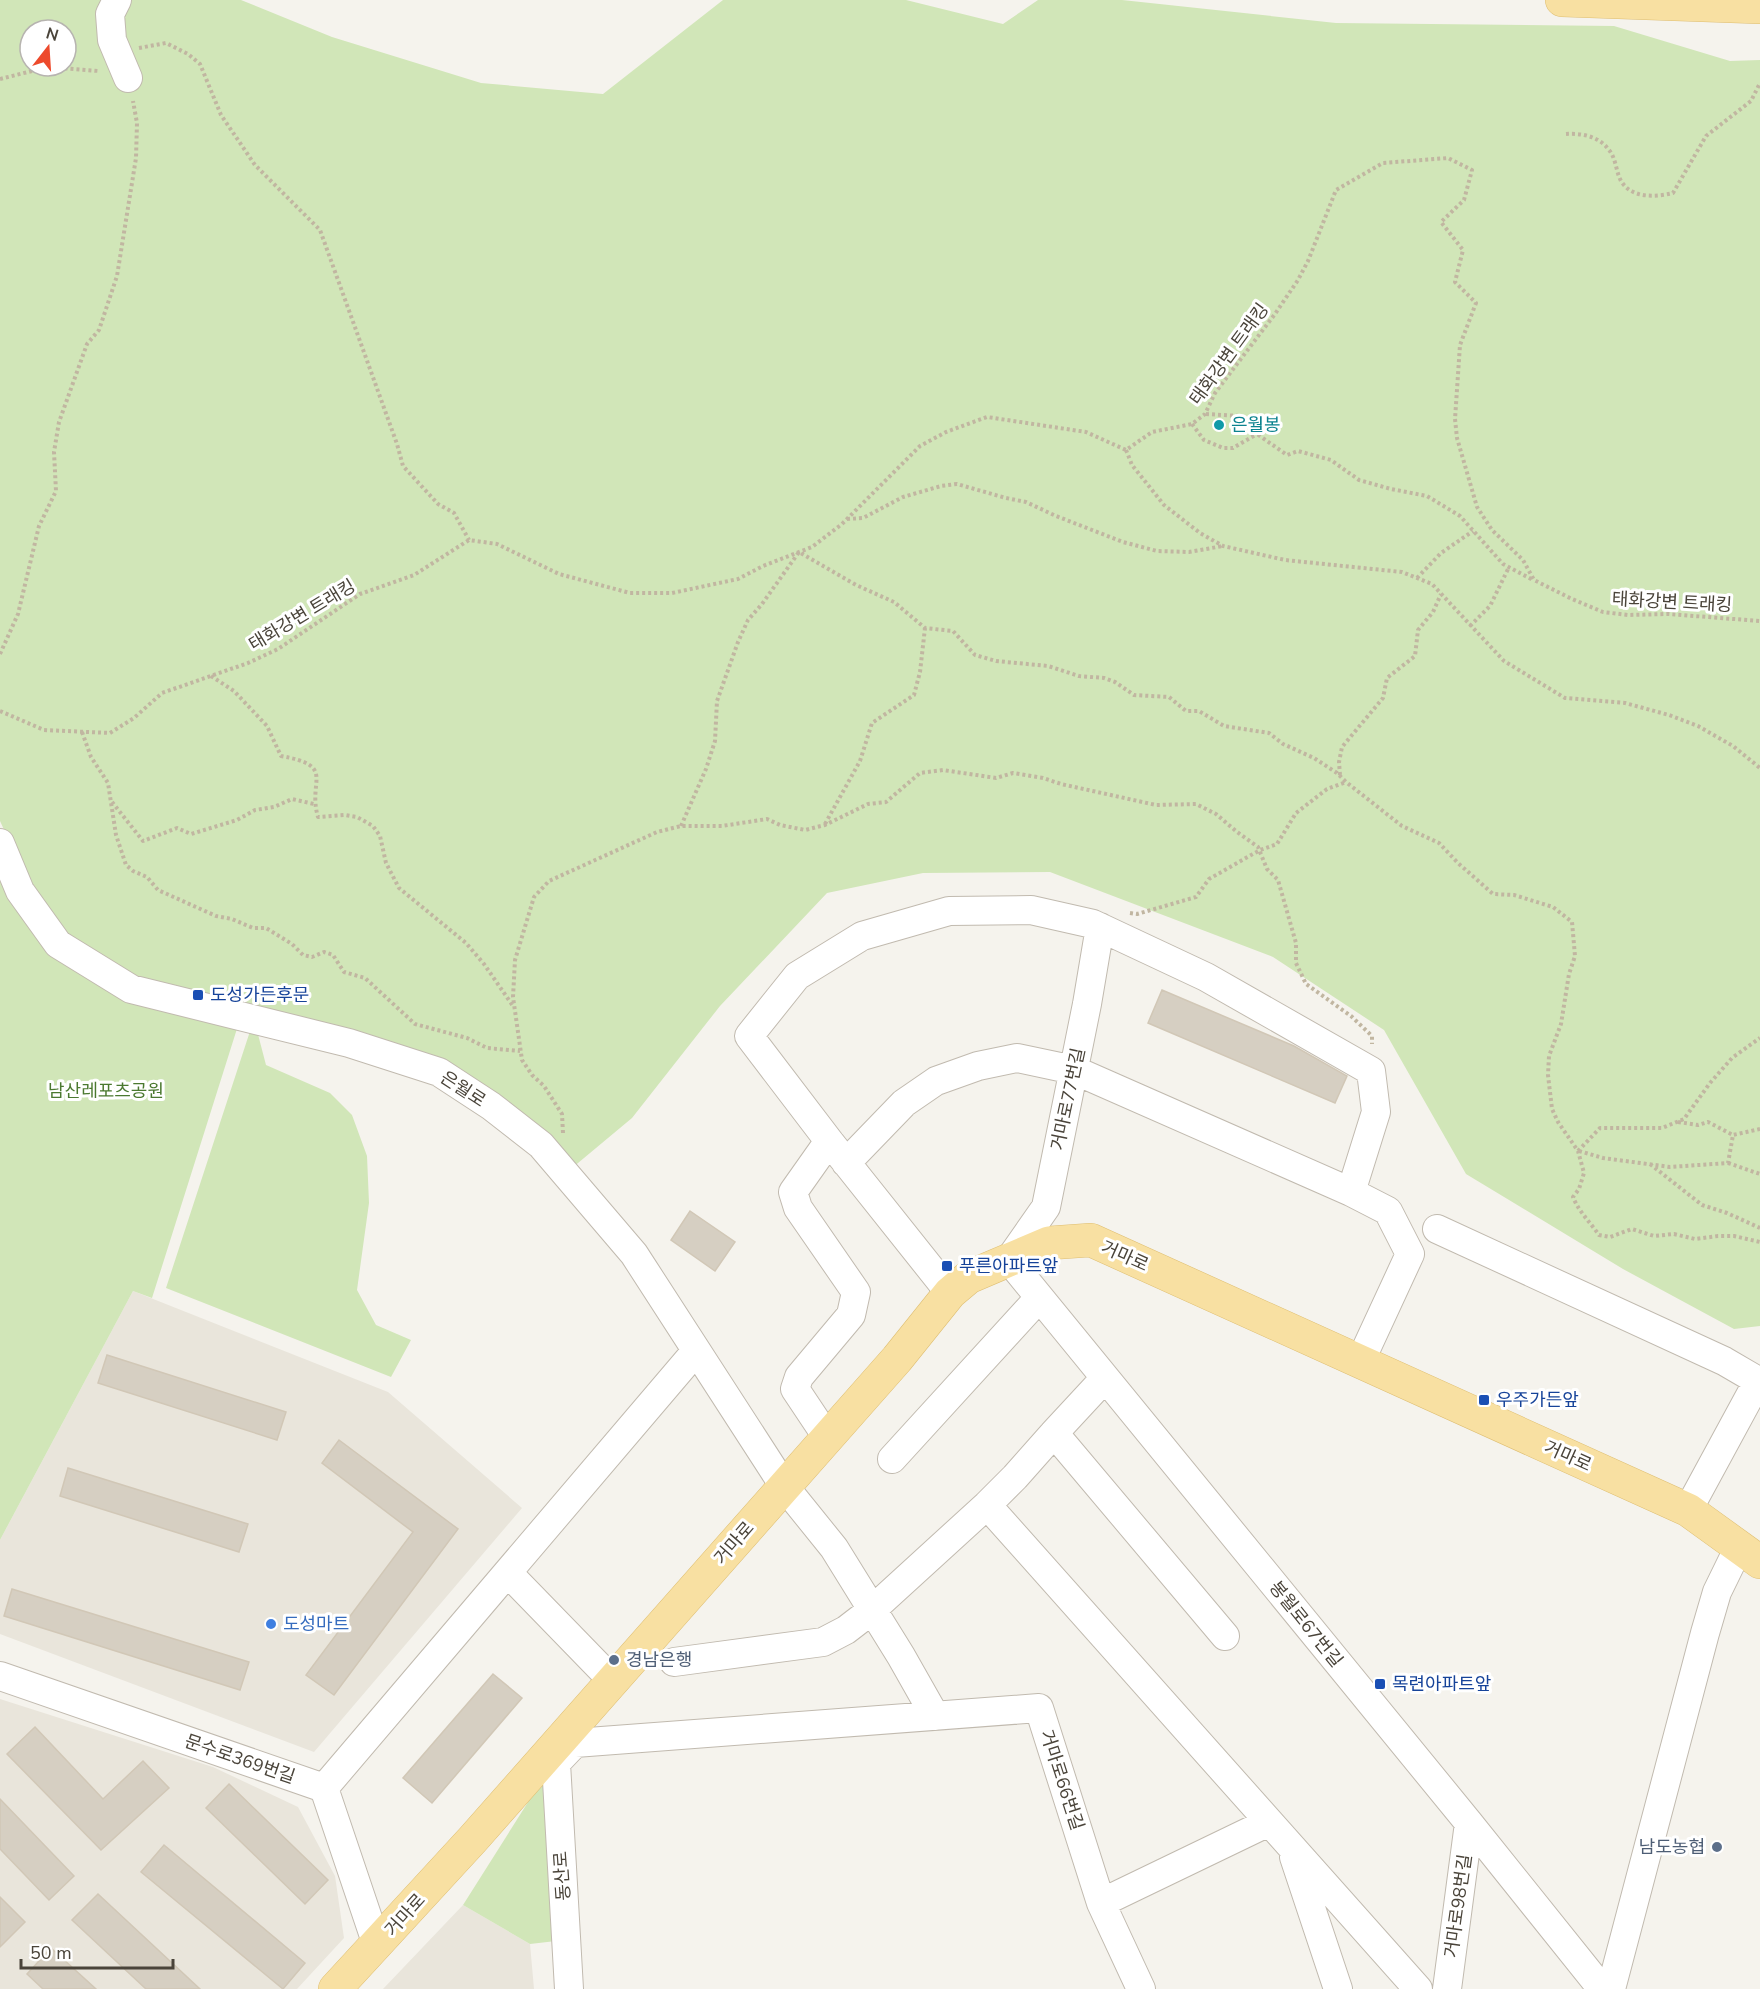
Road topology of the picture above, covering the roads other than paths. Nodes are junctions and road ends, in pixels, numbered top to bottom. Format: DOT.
graph roads {
  1 [pos="117,0"];
  2 [pos="1562,0"];
  3 [pos="1760,7"];
  4 [pos="128,78"];
  5 [pos="0,843"];
  6 [pos="1100,927"];
  7 [pos="1074,1070"];
  8 [pos="837,1152"];
  9 [pos="1351,1192"];
  10 [pos="1437,1229"];
  11 [pos="1009,1260"];
  12 [pos="950,1293"];
  13 [pos="1039,1298"];
  14 [pos="696,1351"];
  15 [pos="1360,1362"];
  16 [pos="1105,1378"];
  17 [pos="1759,1381"];
  18 [pos="1054,1433"];
  19 [pos="827,1437"];
  20 [pos="892,1459"];
  21 [pos="784,1486"];
  22 [pos="987,1505"];
  23 [pos="1688,1510"];
  24 [pos="1749,1555"];
  25 [pos="508,1573"];
  26 [pos="872,1610"];
  27 [pos="1225,1636"];
  28 [pos="674,1662"];
  29 [pos="0,1676"];
  30 [pos="613,1681"];
  31 [pos="934,1716"];
  32 [pos="560,1749"];
  33 [pos="324,1788"];
  34 [pos="1269,1822"];
  35 [pos="1469,1823"];
  36 [pos="1291,1846"];
  37 [pos="1101,1903"];
  38 [pos="377,1945"];
  39 [pos="335,1989"];
  40 [pos="570,1989"];
  41 [pos="1141,1989"];
  42 [pos="1338,1989"];
  43 [pos="1418,1989"];
  44 [pos="1447,1989"];
  45 [pos="1602,1989"];
  46 [pos="1611,1989"];
  1 -- 4 [label="street"];
  2 -- 3 [label="main road"];
  5 -- 14 [label="street, 은월로"];
  6 -- 7 [label="street, 거마로77번길"];
  6 -- 8 [label="street"];
  6 -- 9 [label="street"];
  7 -- 8 [label="street"];
  7 -- 9 [label="street"];
  7 -- 11 [label="street, 거마로77번길"];
  8 -- 12 [label="street"];
  8 -- 19 [label="street"];
  9 -- 15 [label="street"];
  10 -- 17 [label="street"];
  11 -- 12 [label="main road, 거마로"];
  11 -- 13 [label="street, 봉월로67번길"];
  11 -- 15 [label="main road, 거마로"];
  12 -- 19 [label="main road, 거마로"];
  13 -- 16 [label="street, 봉월로67번길"];
  13 -- 20 [label="street"];
  14 -- 21 [label="street, 은월로"];
  14 -- 25 [label="street"];
  15 -- 23 [label="main road, 거마로"];
  16 -- 18 [label="street"];
  16 -- 35 [label="street, 봉월로67번길"];
  17 -- 23 [label="street"];
  18 -- 22 [label="street"];
  18 -- 27 [label="street"];
  19 -- 21 [label="main road, 거마로"];
  21 -- 26 [label="street, 은월로"];
  21 -- 30 [label="main road, 거마로"];
  22 -- 26 [label="street"];
  22 -- 34 [label="street"];
  23 -- 24 [label="main road, 거마로"];
  24 -- 46 [label="street"];
  25 -- 30 [label="street"];
  25 -- 33 [label="street"];
  26 -- 28 [label="street"];
  26 -- 31 [label="street, 은월로"];
  29 -- 33 [label="street, 문수로369번길"];
  30 -- 32 [label="main road, 거마로"];
  31 -- 32 [label="street, 거마로66번길"];
  31 -- 37 [label="street, 거마로66번길"];
  32 -- 38 [label="main road, 거마로"];
  32 -- 40 [label="street, 동산로"];
  33 -- 38 [label="street"];
  34 -- 36 [label="street"];
  34 -- 37 [label="street"];
  35 -- 44 [label="street, 거마로98번길"];
  35 -- 45 [label="street, 봉월로67번길"];
  36 -- 42 [label="street"];
  36 -- 43 [label="street"];
  37 -- 41 [label="street, 거마로66번길"];
  38 -- 39 [label="main road, 거마로"];
}
